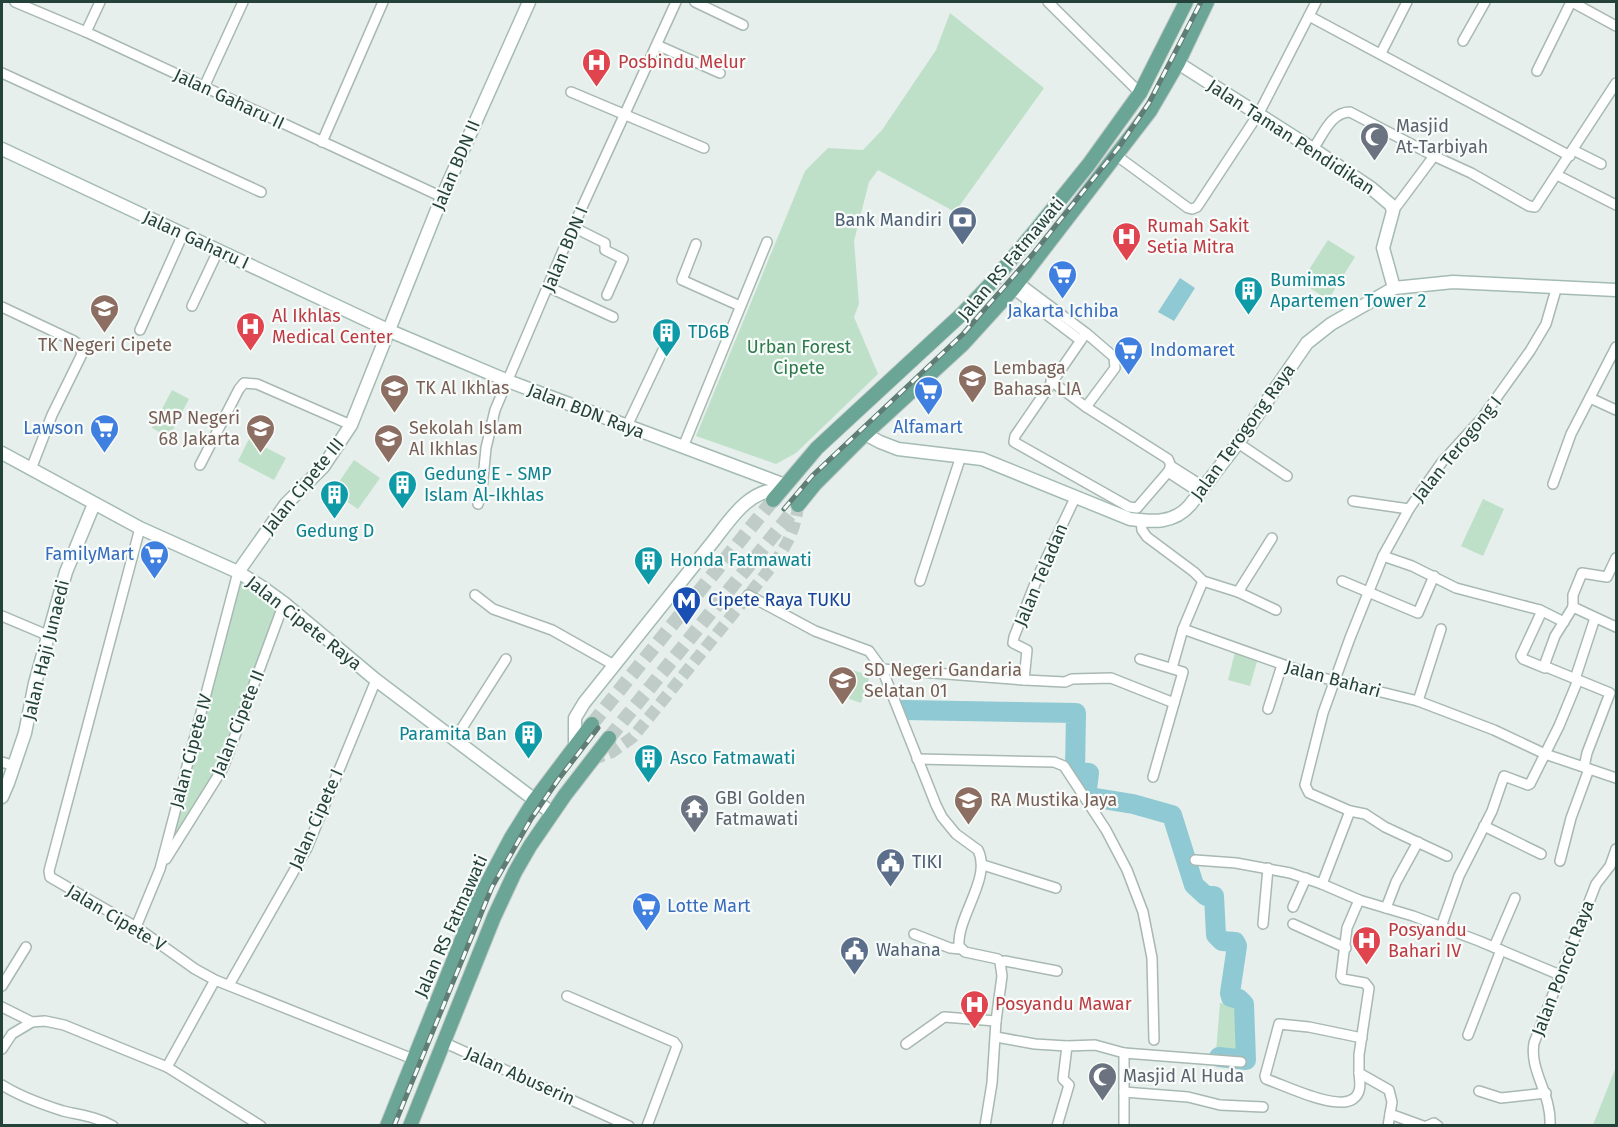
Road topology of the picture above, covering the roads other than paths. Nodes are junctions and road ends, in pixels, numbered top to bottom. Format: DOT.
graph roads {
  1 [pos="15,2"];
  2 [pos="100,2"];
  3 [pos="243,2"];
  4 [pos="383,2"];
  5 [pos="528,2"];
  6 [pos="676,2"];
  7 [pos="695,2"];
  8 [pos="1048,2"];
  9 [pos="1186,2"];
  10 [pos="1207,2"];
  11 [pos="1316,2"];
  12 [pos="1407,2"];
  13 [pos="1485,2"];
  14 [pos="1571,2"];
  15 [pos="1309,16"];
  16 [pos="743,26"];
  17 [pos="1617,26"];
  18 [pos="86,32"];
  19 [pos="1463,41"];
  20 [pos="657,45"];
  21 [pos="1381,53"];
  22 [pos="1178,63"];
  23 [pos="1537,71"];
  24 [pos="720,73"];
  25 [pos="2,74"];
  26 [pos="1617,83"];
  27 [pos="204,87"];
  28 [pos="571,92"];
  29 [pos="1140,93"];
  30 [pos="1259,113"];
  31 [pos="624,115"];
  32 [pos="322,142"];
  33 [pos="704,148"];
  34 [pos="2,149"];
  35 [pos="1313,149"];
  36 [pos="1571,153"];
  37 [pos="1117,156"];
  38 [pos="1434,156"];
  39 [pos="1601,164"];
  40 [pos="1557,175"];
  41 [pos="261,192"];
  42 [pos="442,197"];
  43 [pos="1617,205"];
  44 [pos="1393,211"];
  45 [pos="573,227"];
  46 [pos="183,234"];
  47 [pos="766,242"];
  48 [pos="696,244"];
  49 [pos="218,251"];
  50 [pos="1015,285"];
  51 [pos="548,286"];
  52 [pos="1557,286"];
  53 [pos="1394,288"];
  54 [pos="1617,290"];
  55 [pos="607,295"];
  56 [pos="192,306"];
  57 [pos="740,306"];
  58 [pos="2,307"];
  59 [pos="613,317"];
  60 [pos="140,330"];
  61 [pos="390,331"];
  62 [pos="673,335"];
  63 [pos="1083,336"];
  64 [pos="1617,347"];
  65 [pos="508,381"];
  66 [pos="1051,381"];
  67 [pos="1590,398"];
  68 [pos="1086,406"];
  69 [pos="1617,410"];
  70 [pos="351,425"];
  71 [pos="627,426"];
  72 [pos="866,434"];
  73 [pos="1238,443"];
  74 [pos="683,447"];
  75 [pos="2,453"];
  76 [pos="961,456"];
  77 [pos="200,465"];
  78 [pos="31,469"];
  79 [pos="1170,469"];
  80 [pos="1287,476"];
  81 [pos="1552,484"];
  82 [pos="1202,490"];
  83 [pos="779,492"];
  84 [pos="1075,498"];
  85 [pos="1353,501"];
  86 [pos="94,504"];
  87 [pos="478,504"];
  88 [pos="798,505"];
  89 [pos="1409,509"];
  90 [pos="1142,521"];
  91 [pos="140,528"];
  92 [pos="1272,538"];
  93 [pos="1383,556"];
  94 [pos="1617,558"];
  95 [pos="238,572"];
  96 [pos="1434,576"];
  97 [pos="920,581"];
  98 [pos="1203,581"];
  99 [pos="1342,581"];
  100 [pos="1238,592"];
  101 [pos="1368,593"];
  102 [pos="475,595"];
  103 [pos="748,595"];
  104 [pos="284,603"];
  105 [pos="1573,607"];
  106 [pos="1276,610"];
  107 [pos="1540,610"];
  108 [pos="2,616"];
  109 [pos="1595,618"];
  110 [pos="1564,622"];
  111 [pos="1617,627"];
  112 [pos="1183,629"];
  113 [pos="1441,629"];
  114 [pos="47,635"];
  115 [pos="506,659"];
  116 [pos="1140,659"];
  117 [pos="614,665"];
  118 [pos="1282,665"];
  119 [pos="1172,668"];
  120 [pos="1545,668"];
  121 [pos="882,669"];
  122 [pos="1577,679"];
  123 [pos="376,680"];
  124 [pos="1023,680"];
  125 [pos="1148,680"];
  126 [pos="1334,681"];
  127 [pos="1145,691"];
  128 [pos="1418,701"];
  129 [pos="1174,703"];
  130 [pos="1268,710"];
  131 [pos="592,724"];
  132 [pos="609,738"];
  133 [pos="455,739"];
  134 [pos="575,747"];
  135 [pos="1545,754"];
  136 [pos="917,759"];
  137 [pos="2,762"];
  138 [pos="14,766"];
  139 [pos="1587,768"];
  140 [pos="1153,777"];
  141 [pos="1617,778"];
  142 [pos="2,797"];
  143 [pos="534,801"];
  144 [pos="1350,812"];
  145 [pos="552,813"];
  146 [pos="1484,826"];
  147 [pos="1418,842"];
  148 [pos="1617,849"];
  149 [pos="1541,854"];
  150 [pos="1447,856"];
  151 [pos="1195,860"];
  152 [pos="1560,861"];
  153 [pos="983,865"];
  154 [pos="1268,868"];
  155 [pos="1613,868"];
  156 [pos="160,869"];
  157 [pos="1306,878"];
  158 [pos="1322,884"];
  159 [pos="1056,888"];
  160 [pos="1515,898"];
  161 [pos="1359,900"];
  162 [pos="1293,907"];
  163 [pos="1386,908"];
  164 [pos="1263,924"];
  165 [pos="1293,924"];
  166 [pos="136,927"];
  167 [pos="1441,927"];
  168 [pos="914,934"];
  169 [pos="26,947"];
  170 [pos="1346,948"];
  171 [pos="1498,948"];
  172 [pos="961,949"];
  173 [pos="1000,962"];
  174 [pos="1057,971"];
  175 [pos="1560,975"];
  176 [pos="215,980"];
  177 [pos="229,985"];
  178 [pos="2,986"];
  179 [pos="567,996"];
  180 [pos="2,1006"];
  181 [pos="996,1021"];
  182 [pos="32,1022"];
  183 [pos="1468,1035"];
  184 [pos="996,1037"];
  185 [pos="1362,1038"];
  186 [pos="1154,1040"];
  187 [pos="443,1042"];
  188 [pos="906,1044"];
  189 [pos="1067,1046"];
  190 [pos="2,1049"];
  191 [pos="1121,1053"];
  192 [pos="413,1059"];
  193 [pos="1241,1062"];
  194 [pos="167,1067"];
  195 [pos="1359,1073"];
  196 [pos="2,1085"];
  197 [pos="1479,1091"];
  198 [pos="1125,1092"];
  199 [pos="1546,1093"];
  200 [pos="1263,1107"];
  201 [pos="1390,1114"];
  202 [pos="245,1121"];
  203 [pos="614,1122"];
  204 [pos="113,1125"];
  205 [pos="261,1125"];
  206 [pos="387,1125"];
  207 [pos="410,1125"];
  208 [pos="629,1125"];
  209 [pos="647,1125"];
  210 [pos="985,1125"];
  211 [pos="1057,1125"];
  212 [pos="1124,1125"];
  213 [pos="1388,1125"];
  214 [pos="1425,1125"];
  215 [pos="1438,1125"];
  216 [pos="1550,1125"];
  1 -- 18 [label="street, Jalan Gaharu II"];
  2 -- 18 [label="street"];
  3 -- 27 [label="street"];
  4 -- 32 [label="street"];
  5 -- 42 [label="street, Jalan BDN II"];
  6 -- 20 [label="street, Jalan BDN I"];
  7 -- 16 [label="street"];
  8 -- 29 [label="street"];
  9 -- 29 [label="main road, Jalan RS Fatmawati"];
  10 -- 22 [label="main road, Jalan RS Fatmawati"];
  11 -- 15 [label="street"];
  12 -- 21 [label="street"];
  13 -- 19 [label="street"];
  14 -- 17 [label="street"];
  14 -- 23 [label="street"];
  15 -- 21 [label="street"];
  15 -- 30 [label="street"];
  18 -- 27 [label="street, Jalan Gaharu II"];
  20 -- 24 [label="street"];
  20 -- 31 [label="street, Jalan BDN I"];
  21 -- 36 [label="street"];
  22 -- 30 [label="street, Jalan Taman Pendidikan"];
  22 -- 37 [label="main road, Jalan RS Fatmawati"];
  25 -- 41 [label="street"];
  26 -- 36 [label="street"];
  27 -- 32 [label="street, Jalan Gaharu II"];
  28 -- 31 [label="street"];
  29 -- 83 [label="main road, Jalan RS Fatmawati"];
  30 -- 35 [label="street, Jalan Taman Pendidikan"];
  30 -- 37 [label="street"];
  31 -- 33 [label="street"];
  31 -- 45 [label="street, Jalan BDN I"];
  32 -- 42 [label="street, Jalan Gaharu II"];
  34 -- 46 [label="street, Jalan Gaharu I"];
  35 -- 38 [label="street"];
  35 -- 44 [label="street, Jalan Taman Pendidikan"];
  36 -- 39 [label="street"];
  36 -- 40 [label="street"];
  37 -- 50 [label="main road, Jalan RS Fatmawati"];
  38 -- 40 [label="street"];
  38 -- 44 [label="street"];
  40 -- 43 [label="street"];
  42 -- 61 [label="street, Jalan BDN II"];
  44 -- 53 [label="street"];
  45 -- 51 [label="street, Jalan BDN I"];
  45 -- 55 [label="street"];
  46 -- 49 [label="street, Jalan Gaharu I"];
  46 -- 60 [label="street"];
  47 -- 57 [label="street"];
  48 -- 57 [label="street"];
  49 -- 56 [label="street"];
  49 -- 61 [label="street, Jalan Gaharu I"];
  50 -- 63 [label="street"];
  50 -- 72 [label="main road, Jalan RS Fatmawati"];
  51 -- 59 [label="street"];
  51 -- 65 [label="street, Jalan BDN I"];
  52 -- 53 [label="street, Jalan Terogong Raya"];
  52 -- 54 [label="street, Jalan Terogong Raya"];
  52 -- 89 [label="street, Jalan Terogong I"];
  53 -- 73 [label="street, Jalan Terogong Raya"];
  57 -- 74 [label="street"];
  58 -- 78 [label="street"];
  61 -- 65 [label="street, Jalan BDN Raya"];
  61 -- 70 [label="street, Jalan Cipete III"];
  62 -- 71 [label="street"];
  63 -- 66 [label="street"];
  63 -- 68 [label="street"];
  64 -- 67 [label="street"];
  65 -- 71 [label="street, Jalan BDN Raya"];
  65 -- 87 [label="street, Jalan BDN I"];
  66 -- 68 [label="street"];
  66 -- 79 [label="street"];
  67 -- 69 [label="street"];
  67 -- 81 [label="street"];
  68 -- 79 [label="street"];
  70 -- 77 [label="street"];
  70 -- 95 [label="street, Jalan Cipete III"];
  71 -- 74 [label="street, Jalan BDN Raya"];
  72 -- 76 [label="street, Jalan Terogong Raya"];
  72 -- 88 [label="main road, Jalan RS Fatmawati"];
  73 -- 80 [label="street"];
  73 -- 82 [label="street, Jalan Terogong Raya"];
  74 -- 83 [label="street, Jalan BDN Raya"];
  75 -- 78 [label="street, Jalan Cipete Raya"];
  76 -- 84 [label="street, Jalan Terogong Raya"];
  76 -- 97 [label="street"];
  78 -- 86 [label="street, Jalan Cipete Raya"];
  79 -- 82 [label="street"];
  82 -- 90 [label="street, Jalan Terogong Raya"];
  83 -- 117 [label="street"];
  84 -- 90 [label="street, Jalan Terogong Raya"];
  84 -- 124 [label="street, Jalan Teladan"];
  85 -- 89 [label="street"];
  86 -- 91 [label="street, Jalan Cipete Raya"];
  86 -- 114 [label="street, Jalan Haji Junaedi"];
  89 -- 93 [label="street, Jalan Terogong I"];
  90 -- 98 [label="street"];
  91 -- 95 [label="street, Jalan Cipete Raya"];
  91 -- 166 [label="street, Jalan Cipete V"];
  92 -- 100 [label="street"];
  93 -- 96 [label="street"];
  93 -- 101 [label="street, Jalan Terogong I"];
  94 -- 105 [label="street"];
  95 -- 104 [label="street, Jalan Cipete Raya"];
  95 -- 156 [label="street, Jalan Cipete IV"];
  96 -- 101 [label="street"];
  96 -- 107 [label="street"];
  98 -- 100 [label="street"];
  98 -- 112 [label="street"];
  99 -- 101 [label="street"];
  100 -- 106 [label="street"];
  101 -- 126 [label="street, Jalan Terogong I"];
  102 -- 117 [label="street"];
  103 -- 121 [label="street"];
  104 -- 123 [label="street, Jalan Cipete Raya"];
  104 -- 156 [label="street, Jalan Cipete II"];
  105 -- 109 [label="street"];
  105 -- 110 [label="street"];
  107 -- 110 [label="street"];
  107 -- 120 [label="street"];
  108 -- 114 [label="street"];
  109 -- 111 [label="street"];
  109 -- 122 [label="street"];
  110 -- 120 [label="street"];
  112 -- 118 [label="street, Jalan Bahari"];
  112 -- 119 [label="street"];
  113 -- 128 [label="street"];
  114 -- 138 [label="street, Jalan Haji Junaedi"];
  115 -- 133 [label="street"];
  116 -- 119 [label="street"];
  117 -- 134 [label="street"];
  118 -- 126 [label="street, Jalan Bahari"];
  118 -- 130 [label="street"];
  119 -- 129 [label="street"];
  120 -- 122 [label="street"];
  121 -- 124 [label="street"];
  121 -- 136 [label="street"];
  122 -- 135 [label="street"];
  122 -- 139 [label="street"];
  123 -- 133 [label="street, Jalan Cipete Raya"];
  123 -- 177 [label="street, Jalan Cipete I"];
  124 -- 127 [label="street"];
  125 -- 127 [label="street"];
  126 -- 128 [label="street, Jalan Bahari"];
  126 -- 144 [label="street, Jalan Terogong I"];
  127 -- 129 [label="street"];
  128 -- 135 [label="street, Jalan Bahari"];
  129 -- 140 [label="street"];
  131 -- 134 [label="main road, Jalan RS Fatmawati"];
  132 -- 145 [label="main road, Jalan RS Fatmawati"];
  133 -- 143 [label="street, Jalan Cipete Raya"];
  134 -- 143 [label="main road, Jalan RS Fatmawati"];
  135 -- 139 [label="street, Jalan Bahari"];
  135 -- 146 [label="street"];
  136 -- 153 [label="street"];
  136 -- 186 [label="street"];
  137 -- 138 [label="street"];
  138 -- 142 [label="street, Jalan Haji Junaedi"];
  139 -- 141 [label="street, Jalan Bahari"];
  139 -- 152 [label="street"];
  143 -- 145 [label="street, Jalan Cipete Raya"];
  143 -- 192 [label="main road, Jalan RS Fatmawati"];
  144 -- 147 [label="street, Jalan Terogong I"];
  144 -- 158 [label="street"];
  145 -- 187 [label="main road, Jalan RS Fatmawati"];
  146 -- 149 [label="street"];
  146 -- 167 [label="street"];
  147 -- 150 [label="street, Jalan Terogong I"];
  147 -- 163 [label="street"];
  148 -- 155 [label="street, Jalan Poncol Raya"];
  151 -- 154 [label="street"];
  153 -- 159 [label="street"];
  153 -- 172 [label="street"];
  154 -- 157 [label="street"];
  154 -- 164 [label="street"];
  155 -- 175 [label="street, Jalan Poncol Raya"];
  156 -- 166 [label="street, Jalan Cipete IV"];
  157 -- 158 [label="street"];
  157 -- 162 [label="street"];
  158 -- 161 [label="street"];
  160 -- 171 [label="street"];
  161 -- 163 [label="street"];
  161 -- 170 [label="street"];
  163 -- 167 [label="street"];
  165 -- 170 [label="street"];
  166 -- 176 [label="street, Jalan Cipete V"];
  167 -- 171 [label="street"];
  168 -- 172 [label="street"];
  169 -- 178 [label="street"];
  170 -- 185 [label="street"];
  171 -- 175 [label="street"];
  171 -- 183 [label="street"];
  172 -- 173 [label="street"];
  173 -- 174 [label="street"];
  173 -- 181 [label="street"];
  175 -- 199 [label="street, Jalan Poncol Raya"];
  176 -- 177 [label="street, Jalan Cipete V"];
  176 -- 194 [label="street"];
  177 -- 192 [label="street, Jalan Cipete V"];
  179 -- 209 [label="street"];
  180 -- 182 [label="street"];
  181 -- 184 [label="street"];
  181 -- 188 [label="street"];
  182 -- 190 [label="street"];
  182 -- 194 [label="street"];
  184 -- 189 [label="street"];
  184 -- 210 [label="street"];
  185 -- 195 [label="street"];
  185 -- 195 [label="street"];
  187 -- 203 [label="street, Jalan Abuserin"];
  187 -- 207 [label="main road, Jalan RS Fatmawati"];
  189 -- 191 [label="street"];
  189 -- 211 [label="street"];
  191 -- 193 [label="street"];
  191 -- 198 [label="street"];
  192 -- 206 [label="main road, Jalan RS Fatmawati"];
  194 -- 202 [label="street"];
  195 -- 201 [label="street"];
  196 -- 204 [label="street"];
  197 -- 199 [label="street"];
  198 -- 200 [label="street"];
  198 -- 212 [label="street"];
  199 -- 216 [label="street, Jalan Poncol Raya"];
  201 -- 213 [label="street"];
  201 -- 214 [label="street"];
  202 -- 205 [label="street"];
  203 -- 208 [label="street, Jalan Abuserin"];
  214 -- 215 [label="street"];
}
